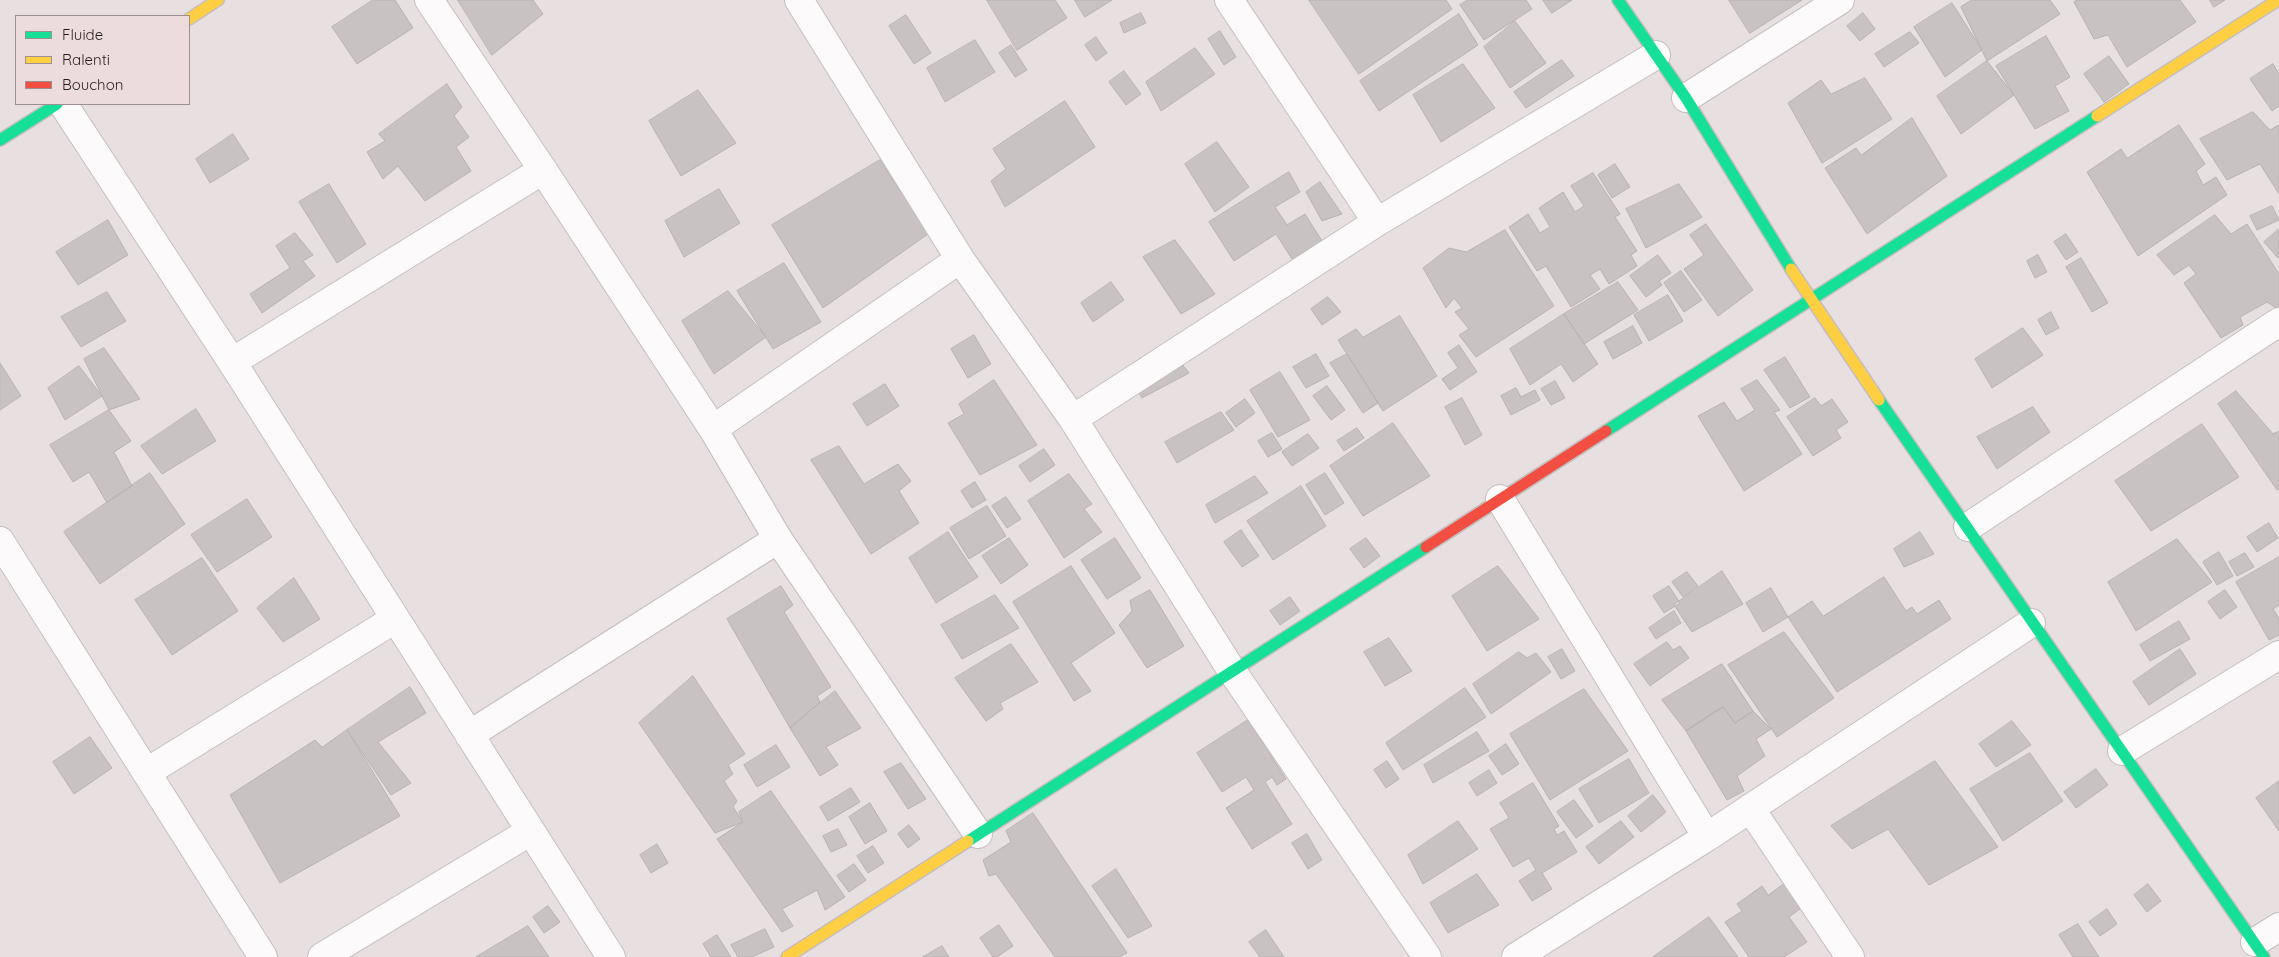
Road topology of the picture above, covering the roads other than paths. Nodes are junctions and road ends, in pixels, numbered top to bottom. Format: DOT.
graph roads {
  1 [pos="218,0"];
  2 [pos="428,0"];
  3 [pos="799,0"];
  4 [pos="1229,0"];
  5 [pos="1618,0"];
  6 [pos="1840,0"];
  7 [pos="2278,0"];
  8 [pos="190,18"];
  9 [pos="1656,56"];
  10 [pos="1686,98"];
  11 [pos="55,105"];
  12 [pos="64,105"];
  13 [pos="0,140"];
  14 [pos="543,170"];
  15 [pos="1377,222"];
  16 [pos="960,259"];
  17 [pos="1810,300"];
  18 [pos="2279,322"];
  19 [pos="232,362"];
  20 [pos="1073,418"];
  21 [pos="713,429"];
  22 [pos="1500,499"];
  23 [pos="1968,527"];
  24 [pos="778,539"];
  25 [pos="4,556"];
  26 [pos="395,619"];
  27 [pos="2031,623"];
  28 [pos="2279,655"];
  29 [pos="1232,671"];
  30 [pos="469,735"];
  31 [pos="2122,751"];
  32 [pos="147,772"];
  33 [pos="1750,808"];
  34 [pos="531,831"];
  35 [pos="978,834"];
  36 [pos="1707,837"];
  37 [pos="2279,927"];
  38 [pos="2259,950"];
  39 [pos="263,957"];
  40 [pos="322,957"];
  41 [pos="611,957"];
  42 [pos="787,957"];
  43 [pos="1427,957"];
  44 [pos="1516,957"];
  45 [pos="1850,957"];
  1 -- 8 [label="street"];
  2 -- 14 [label="street"];
  3 -- 16 [label="street"];
  4 -- 15 [label="street"];
  5 -- 9 [label="street"];
  6 -- 10 [label="street"];
  7 -- 17 [label="street"];
  9 -- 10 [label="street"];
  9 -- 15 [label="street"];
  10 -- 17 [label="street"];
  11 -- 13 [label="street"];
  12 -- 19 [label="street"];
  14 -- 19 [label="street"];
  14 -- 21 [label="street"];
  15 -- 20 [label="street"];
  16 -- 20 [label="street"];
  16 -- 21 [label="street"];
  17 -- 22 [label="street"];
  17 -- 23 [label="street"];
  18 -- 23 [label="street"];
  19 -- 26 [label="street"];
  20 -- 29 [label="street"];
  21 -- 24 [label="street"];
  22 -- 29 [label="street"];
  22 -- 36 [label="street"];
  23 -- 27 [label="street"];
  24 -- 30 [label="street"];
  24 -- 35 [label="street"];
  25 -- 32 [label="street"];
  26 -- 30 [label="street"];
  26 -- 32 [label="street"];
  27 -- 31 [label="street"];
  27 -- 33 [label="street"];
  28 -- 31 [label="street"];
  29 -- 35 [label="street"];
  29 -- 43 [label="street"];
  30 -- 34 [label="street"];
  31 -- 38 [label="street"];
  32 -- 39 [label="street"];
  33 -- 36 [label="street"];
  33 -- 45 [label="street"];
  34 -- 40 [label="street"];
  34 -- 41 [label="street"];
  35 -- 42 [label="street"];
  36 -- 44 [label="street"];
  37 -- 38 [label="street"];
}
